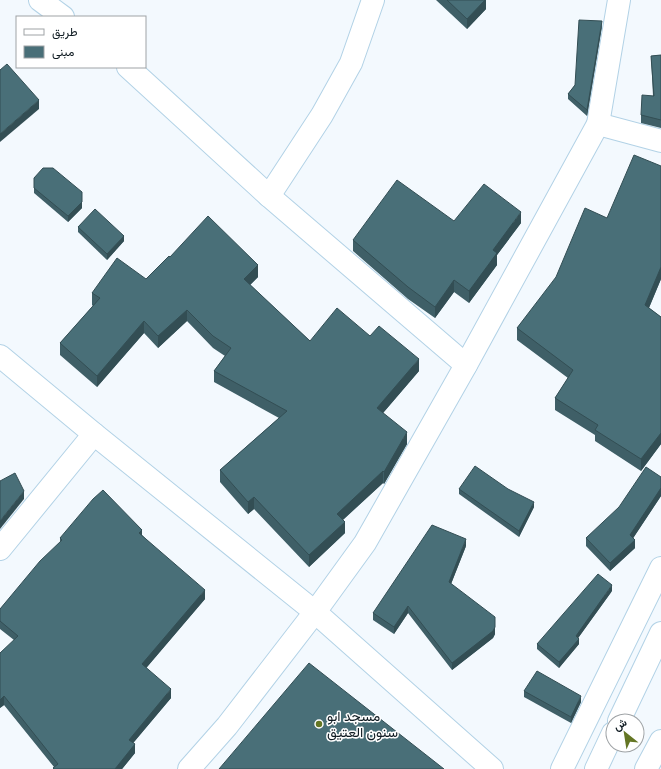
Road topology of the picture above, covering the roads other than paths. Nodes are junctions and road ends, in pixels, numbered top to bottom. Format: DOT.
graph roads {
  1 [pos="40,0"];
  2 [pos="373,0"];
  3 [pos="619,0"];
  4 [pos="62,16"];
  5 [pos="129,68"];
  6 [pos="598,124"];
  7 [pos="661,141"];
  8 [pos="269,196"];
  9 [pos="0,356"];
  10 [pos="466,365"];
  11 [pos="94,434"];
  12 [pos="0,549"];
  13 [pos="661,568"];
  14 [pos="315,612"];
  15 [pos="661,633"];
  16 [pos="623,713"];
  17 [pos="661,741"];
  18 [pos="605,750"];
  19 [pos="189,769"];
  20 [pos="492,769"];
  21 [pos="562,769"];
  22 [pos="596,769"];
  23 [pos="646,769"];
  1 -- 4 [label="street"];
  2 -- 8 [label="street"];
  3 -- 6 [label="street"];
  5 -- 8 [label="street"];
  6 -- 7 [label="street"];
  6 -- 10 [label="street"];
  8 -- 10 [label="street"];
  9 -- 11 [label="street"];
  10 -- 14 [label="street"];
  11 -- 12 [label="street"];
  11 -- 14 [label="street"];
  13 -- 21 [label="street"];
  14 -- 19 [label="street"];
  14 -- 20 [label="street"];
  15 -- 16 [label="street"];
  17 -- 23 [label="street"];
  18 -- 22 [label="street"];
}
